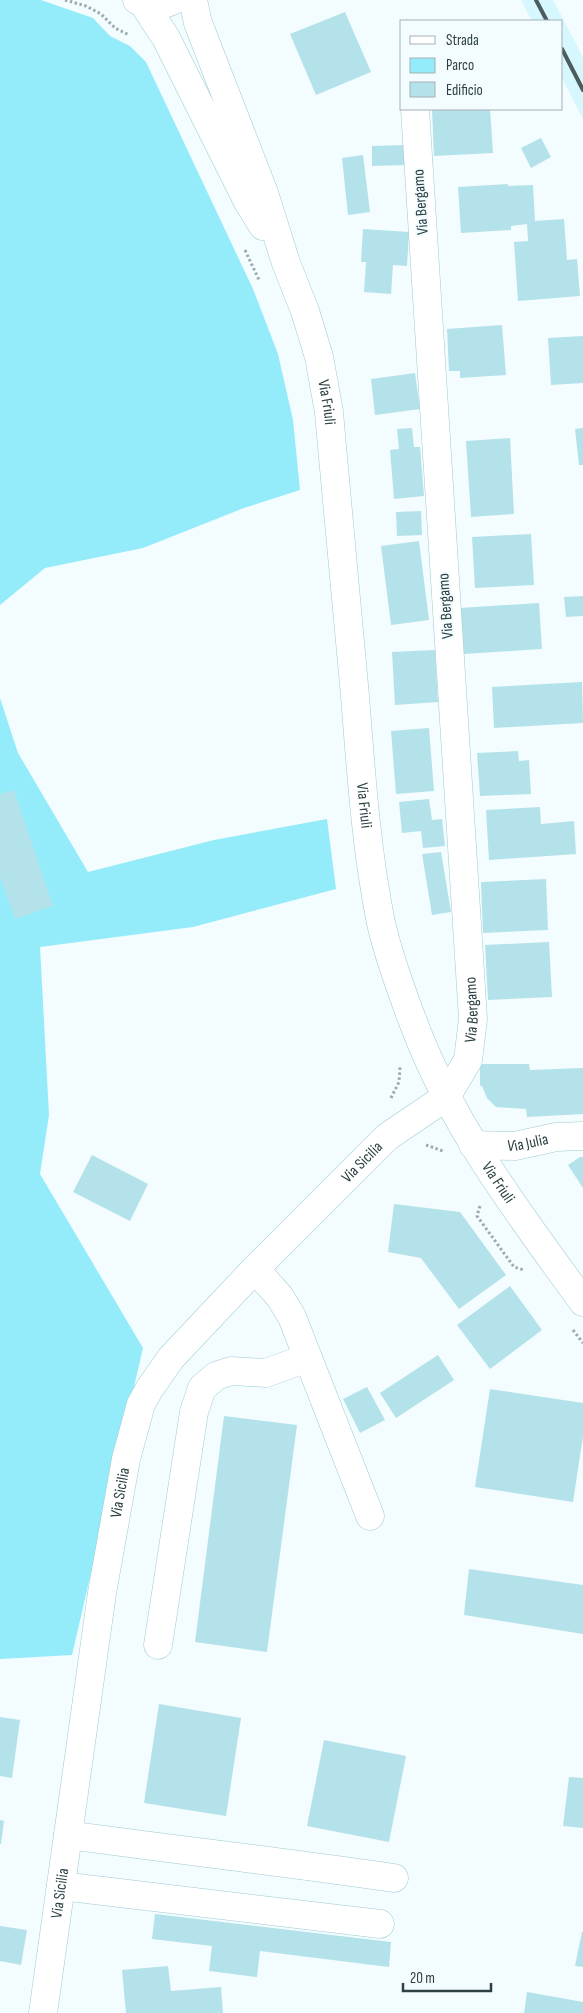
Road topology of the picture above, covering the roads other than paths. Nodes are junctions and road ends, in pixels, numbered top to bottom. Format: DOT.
graph roads {
  1 [pos="174,0"];
  2 [pos="193,0"];
  3 [pos="140,1"];
  4 [pos="415,110"];
  5 [pos="286,263"];
  6 [pos="446,1097"];
  7 [pos="583,1136"];
  8 [pos="473,1145"];
  9 [pos="255,1269"];
  10 [pos="583,1302"];
  11 [pos="307,1358"];
  12 [pos="370,1516"];
  13 [pos="158,1645"];
  14 [pos="68,1835"];
  15 [pos="394,1878"];
  16 [pos="62,1886"];
  17 [pos="380,1924"];
  18 [pos="43,2013"];
  1 -- 3 [label="street"];
  2 -- 5 [label="street, Via Friuli"];
  3 -- 5 [label="street, Via Friuli"];
  4 -- 6 [label="street, Via Bergamo"];
  5 -- 6 [label="street, Via Friuli"];
  6 -- 8 [label="street, Via Friuli"];
  6 -- 9 [label="street, Via Sicilia"];
  7 -- 8 [label="street, Via Julia"];
  8 -- 10 [label="street, Via Friuli"];
  9 -- 11 [label="street"];
  9 -- 14 [label="street, Via Sicilia"];
  11 -- 12 [label="street"];
  11 -- 13 [label="street"];
  14 -- 15 [label="street"];
  14 -- 16 [label="street, Via Sicilia"];
  16 -- 17 [label="street"];
  16 -- 18 [label="street, Via Sicilia"];
}
